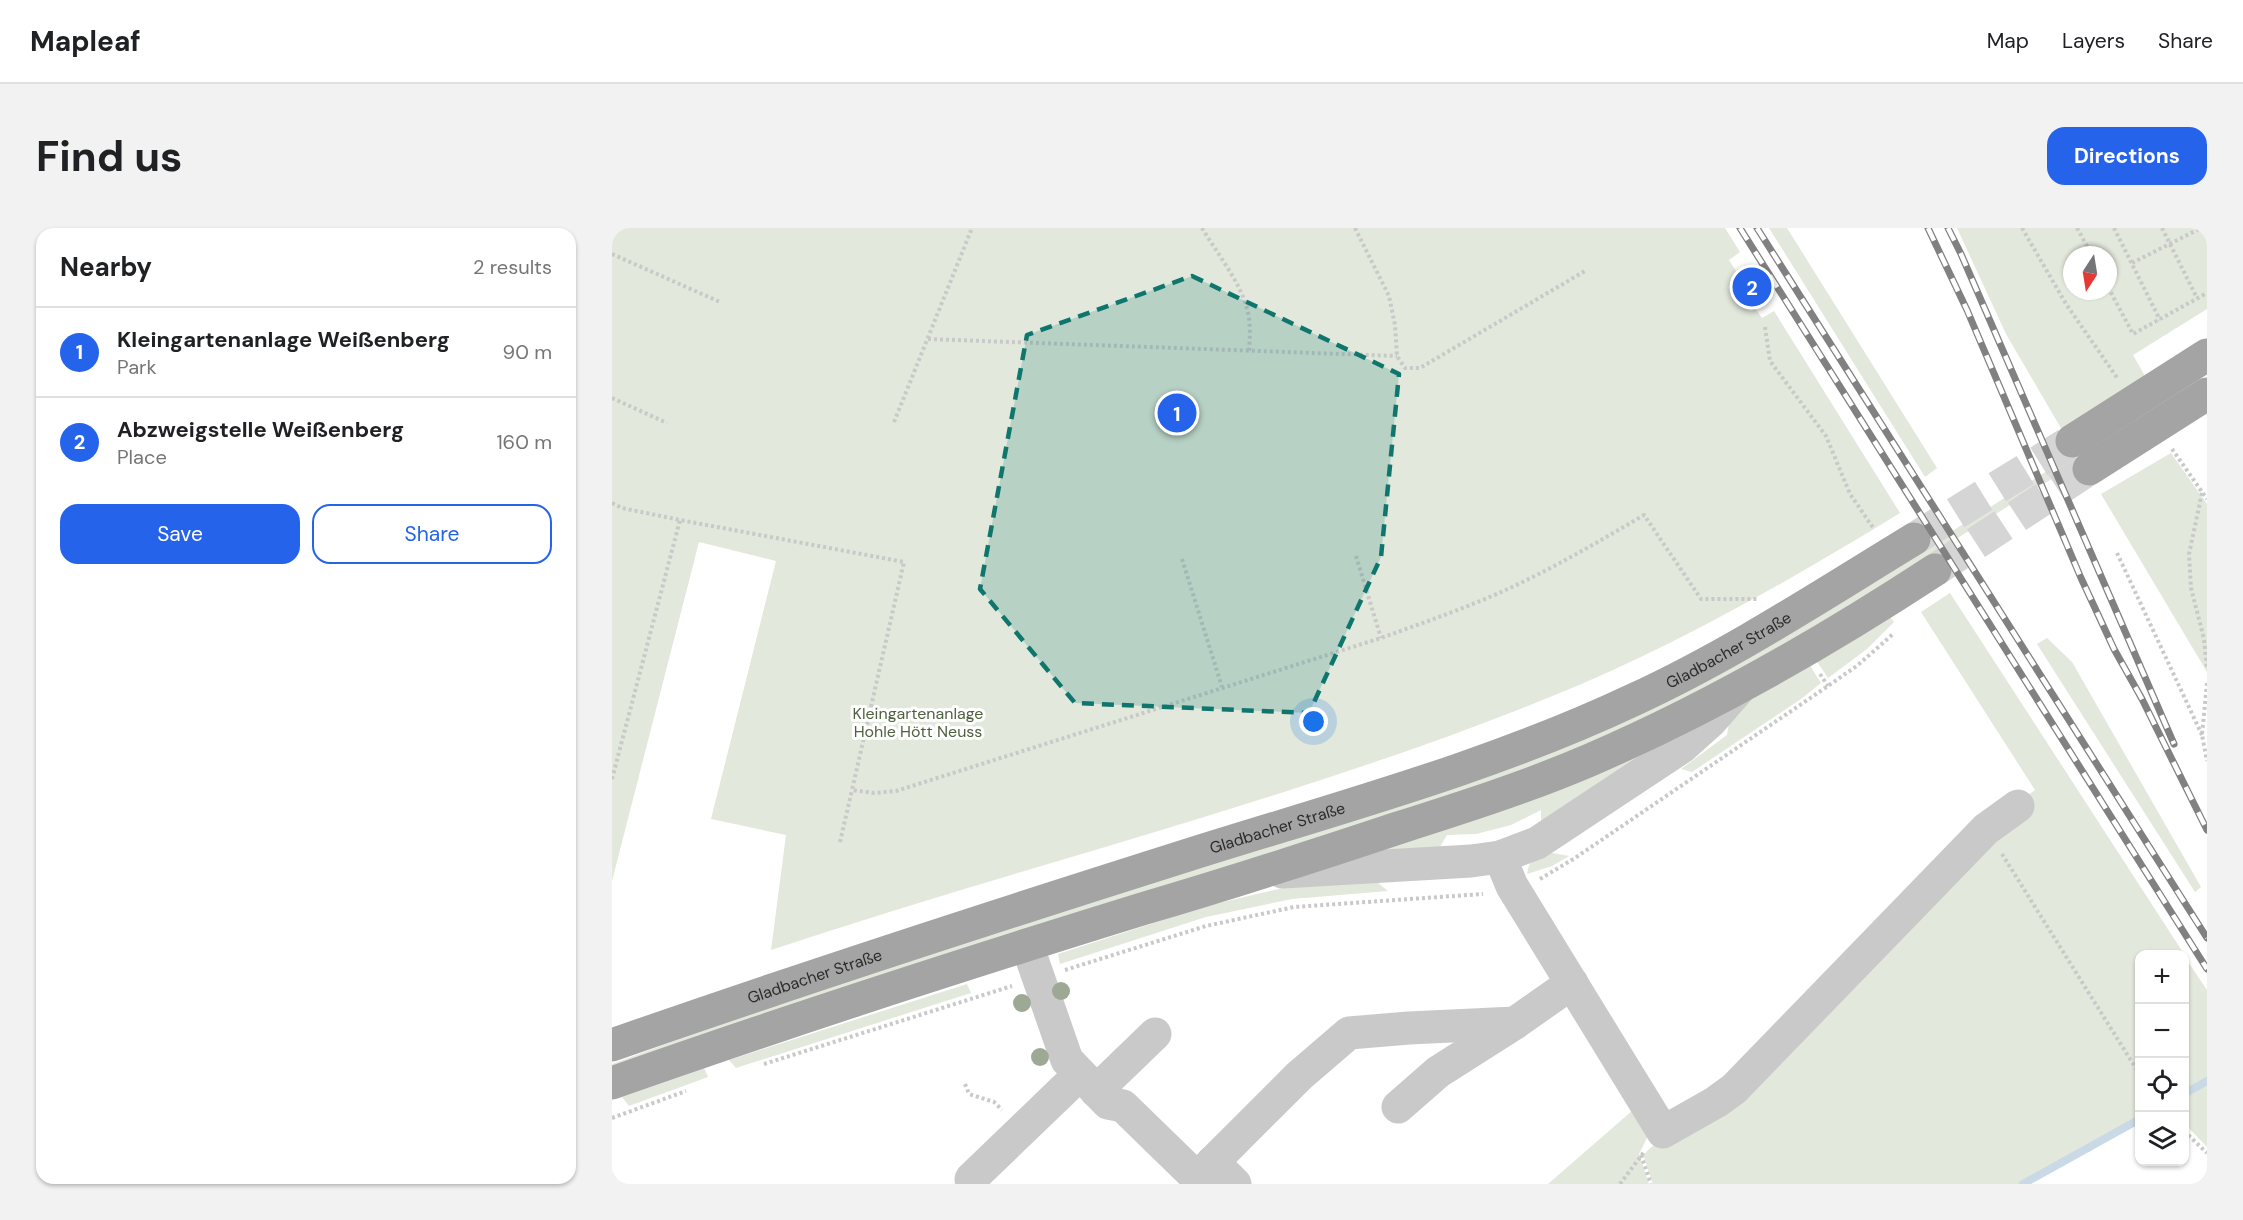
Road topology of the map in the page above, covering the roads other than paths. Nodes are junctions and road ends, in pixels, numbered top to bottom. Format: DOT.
graph roads {
  1 [pos="2207,355"];
  2 [pos="2207,394"];
  3 [pos="2144,414"];
  4 [pos="2072,441"];
  5 [pos="2090,469"];
  6 [pos="1914,538"];
  7 [pos="1935,570"];
  8 [pos="1738,690"];
  9 [pos="2018,806"];
  10 [pos="1506,872"];
  11 [pos="1260,874"];
  12 [pos="1027,945"];
  13 [pos="1572,983"];
  14 [pos="1515,1023"];
  15 [pos="1155,1034"];
  16 [pos="612,1045"];
  17 [pos="1088,1082"];
  18 [pos="612,1083"];
  19 [pos="1398,1107"];
  20 [pos="1211,1177"];
  21 [pos="971,1179"];
  1 -- 3 [label="main road"];
  2 -- 3 [label="main road"];
  3 -- 4 [label="main road"];
  3 -- 5 [label="main road"];
  6 -- 16 [label="main road, Gladbacher Straße"];
  7 -- 8 [label="main road"];
  8 -- 10 [label="street"];
  8 -- 11 [label="main road"];
  9 -- 13 [label="street"];
  10 -- 11 [label="street"];
  10 -- 13 [label="street"];
  11 -- 12 [label="main road"];
  12 -- 17 [label="street"];
  12 -- 18 [label="main road"];
  13 -- 14 [label="street"];
  14 -- 19 [label="street"];
  14 -- 20 [label="street"];
  15 -- 17 [label="street"];
  17 -- 20 [label="street"];
  17 -- 21 [label="street"];
}
